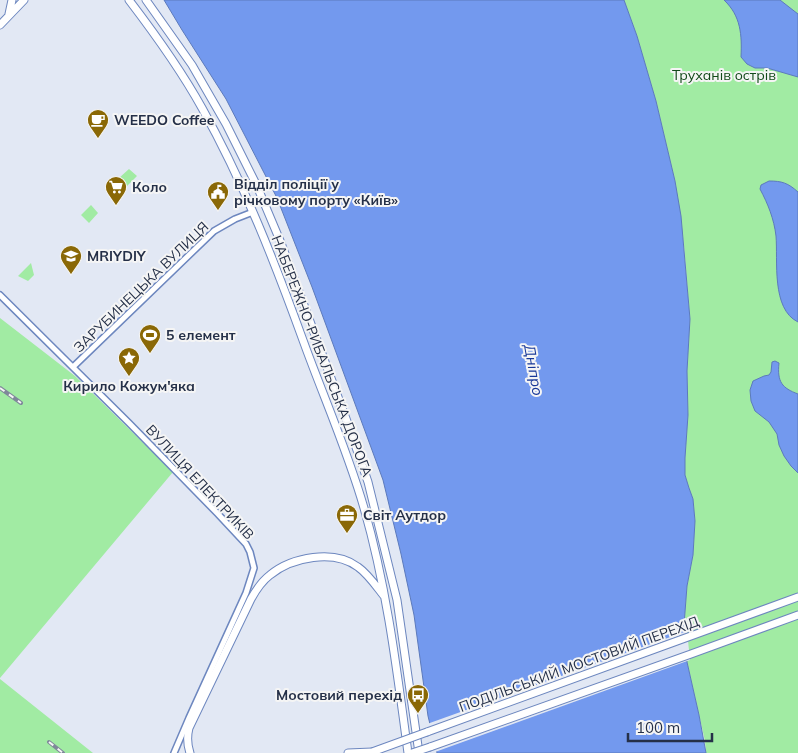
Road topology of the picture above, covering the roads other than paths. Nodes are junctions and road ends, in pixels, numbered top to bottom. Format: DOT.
graph roads {
  1 [pos="12,0"];
  2 [pos="24,0"];
  3 [pos="128,0"];
  4 [pos="146,0"];
  5 [pos="9,16"];
  6 [pos="0,25"];
  7 [pos="253,212"];
  8 [pos="0,295"];
  9 [pos="73,367"];
  10 [pos="798,597"];
  11 [pos="385,598"];
  12 [pos="798,615"];
  13 [pos="370,752"];
  14 [pos="174,753"];
  15 [pos="190,753"];
  16 [pos="348,753"];
  17 [pos="408,753"];
  18 [pos="412,753"];
  19 [pos="419,753"];
  1 -- 5 [label="main road"];
  2 -- 5 [label="main road"];
  3 -- 7 [label="main road, НАБЕРЕЖНО-РИБАЛЬСЬКА ДОРОГА"];
  4 -- 19 [label="main road, НАБЕРЕЖНО-РИБАЛЬСЬКА ДОРОГА"];
  5 -- 6 [label="main road"];
  7 -- 9 [label="street, ЗАРУБИНЕЦЬКА ВУЛИЦЯ"];
  7 -- 11 [label="main road, НАБЕРЕЖНО-РИБАЛЬСЬКА ДОРОГА"];
  8 -- 9 [label="street, ВУЛИЦЯ ЕЛЕКТРИКІВ"];
  9 -- 14 [label="street, ВУЛИЦЯ ЕЛЕКТРИКІВ"];
  10 -- 13 [label="main road, ПОДІЛЬСЬКИЙ МОСТОВИЙ ПЕРЕХІД, bridge"];
  11 -- 15 [label="main road"];
  11 -- 17 [label="main road, НАБЕРЕЖНО-РИБАЛЬСЬКА ДОРОГА"];
  12 -- 18 [label="main road, ПОДІЛЬСЬКИЙ МОСТОВИЙ ПЕРЕХІД, bridge"];
  13 -- 16 [label="main road, ПОДІЛЬСЬКИЙ МОСТОВИЙ ПЕРЕХІД"];
}
